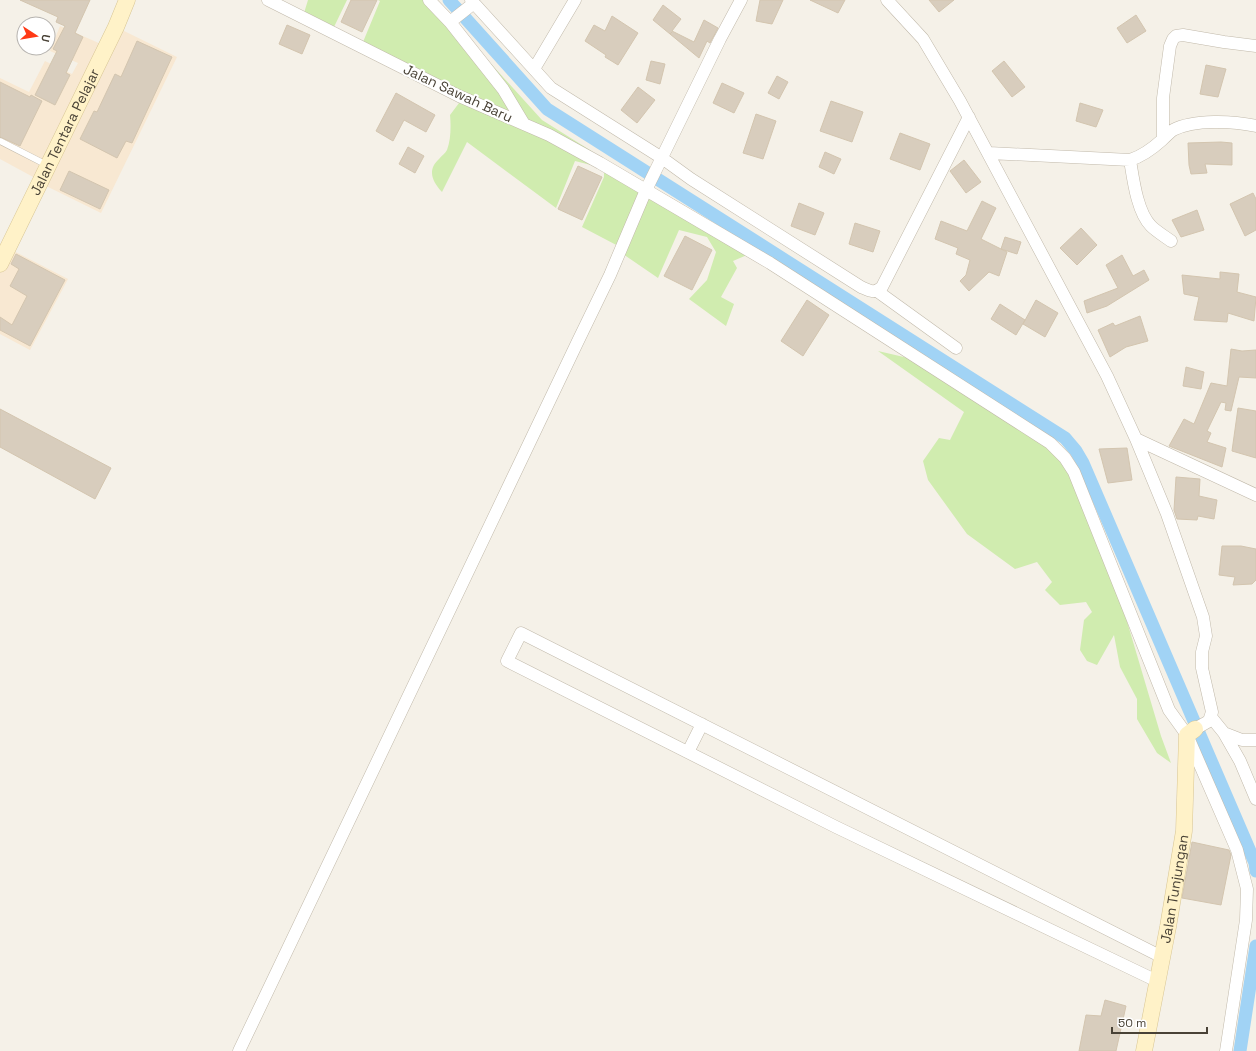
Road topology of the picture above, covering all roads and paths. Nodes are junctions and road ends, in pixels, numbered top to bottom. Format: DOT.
graph roads {
  1 [pos="127,0"];
  2 [pos="268,0"];
  3 [pos="429,0"];
  4 [pos="575,0"];
  5 [pos="741,0"];
  6 [pos="886,0"];
  7 [pos="471,3"];
  8 [pos="452,20"];
  9 [pos="1256,46"];
  10 [pos="534,69"];
  11 [pos="969,117"];
  12 [pos="524,124"];
  13 [pos="1256,126"];
  14 [pos="1163,139"];
  15 [pos="0,141"];
  16 [pos="989,153"];
  17 [pos="1130,160"];
  18 [pos="660,161"];
  19 [pos="49,166"];
  20 [pos="648,187"];
  21 [pos="1171,240"];
  22 [pos="0,264"];
  23 [pos="877,291"];
  24 [pos="956,348"];
  25 [pos="1136,439"];
  26 [pos="1256,494"];
  27 [pos="1210,719"];
  28 [pos="702,724"];
  29 [pos="1191,732"];
  30 [pos="1224,733"];
  31 [pos="1256,740"];
  32 [pos="688,752"];
  33 [pos="1256,800"];
  34 [pos="1162,957"];
  35 [pos="1158,981"];
  36 [pos="240,1051"];
  37 [pos="1144,1051"];
  38 [pos="1226,1051"];
  1 -- 19 [label="street, Jalan Tentara Pelajar"];
  2 -- 12 [label="street, Jalan Sawah Baru"];
  3 -- 8 [label="street"];
  4 -- 10 [label="street"];
  5 -- 18 [label="street"];
  6 -- 11 [label="street"];
  7 -- 8 [label="street"];
  7 -- 10 [label="street"];
  8 -- 12 [label="street"];
  9 -- 14 [label="street"];
  10 -- 18 [label="street"];
  11 -- 16 [label="street"];
  11 -- 23 [label="street"];
  12 -- 20 [label="street, Jalan Sawah Baru"];
  13 -- 14 [label="street"];
  14 -- 17 [label="street"];
  15 -- 19 [label="lane"];
  16 -- 17 [label="street"];
  16 -- 25 [label="street"];
  17 -- 21 [label="street"];
  18 -- 20 [label="street"];
  18 -- 23 [label="street"];
  19 -- 22 [label="street, Jalan Tentara Pelajar"];
  20 -- 29 [label="street, Jalan Sawah Baru"];
  20 -- 36 [label="street"];
  23 -- 24 [label="street"];
  25 -- 26 [label="street"];
  25 -- 27 [label="street"];
  27 -- 29 [label="street"];
  27 -- 30 [label="street"];
  28 -- 32 [label="street"];
  28 -- 32 [label="street"];
  28 -- 34 [label="street"];
  29 -- 34 [label="street, Jalan Tunjungan"];
  29 -- 38 [label="street, Jalan Sawah Baru"];
  30 -- 31 [label="street"];
  30 -- 33 [label="street"];
  32 -- 35 [label="street"];
  34 -- 35 [label="street, Jalan Tunjungan"];
  35 -- 37 [label="street, Jalan Tunjungan"];
}
